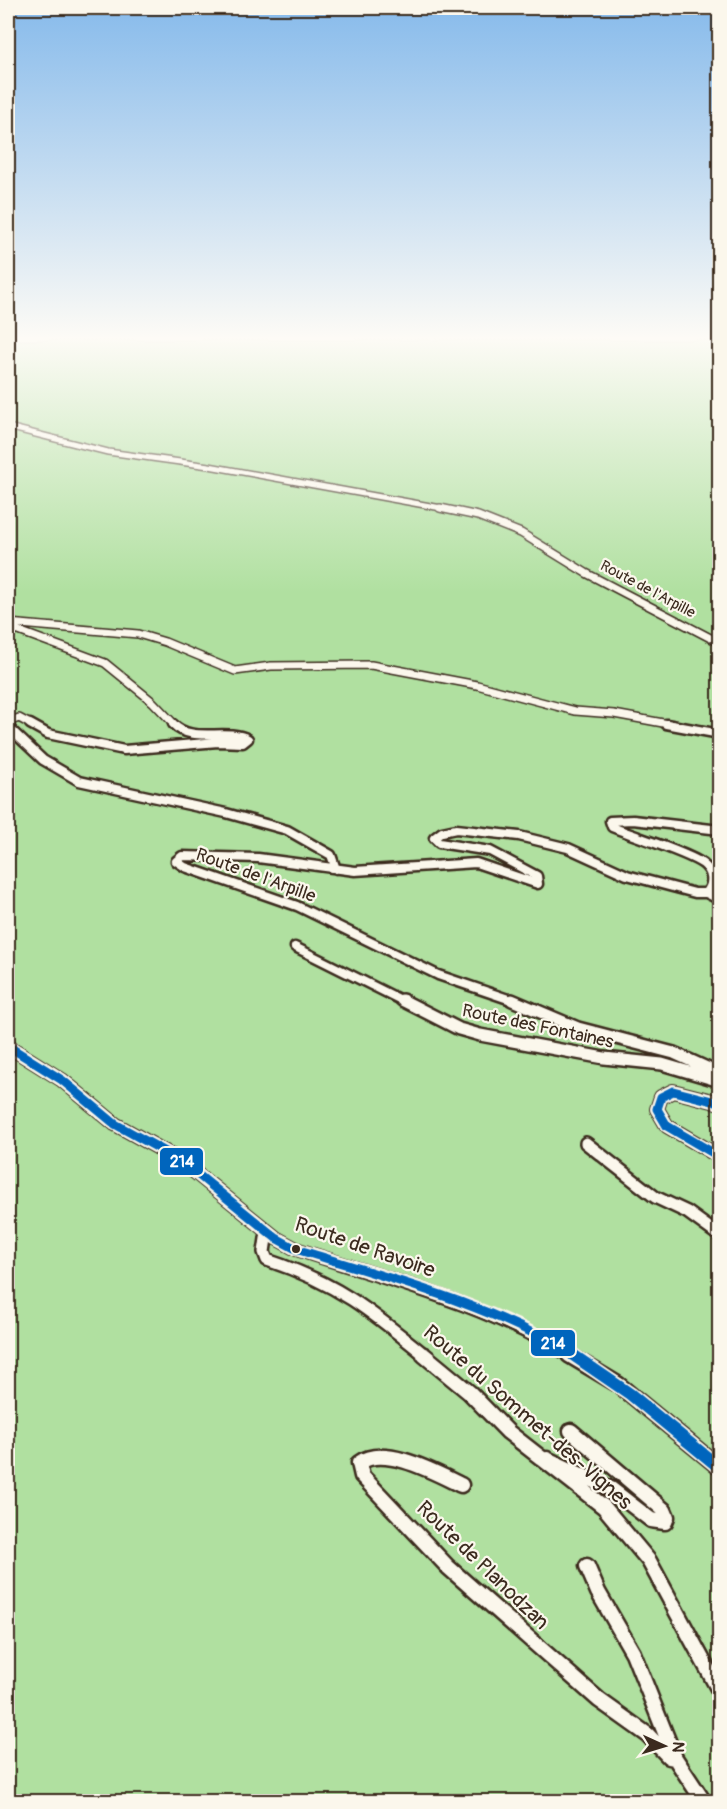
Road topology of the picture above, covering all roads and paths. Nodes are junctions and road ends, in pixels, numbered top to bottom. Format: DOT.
graph roads {
  1 [pos="8,427"];
  2 [pos="8,625"];
  3 [pos="720,643"];
  4 [pos="8,722"];
  5 [pos="8,727"];
  6 [pos="720,734"];
  7 [pos="720,830"];
  8 [pos="336,869"];
  9 [pos="706,893"];
  10 [pos="720,900"];
  11 [pos="295,946"];
  12 [pos="8,1046"];
  13 [pos="720,1074"];
  14 [pos="720,1081"];
  15 [pos="720,1103"];
  16 [pos="586,1143"];
  17 [pos="720,1157"];
  18 [pos="267,1232"];
  19 [pos="720,1236"];
  20 [pos="572,1431"];
  21 [pos="542,1460"];
  22 [pos="720,1468"];
  23 [pos="461,1485"];
  24 [pos="587,1566"];
  25 [pos="720,1692"];
  26 [pos="675,1758"];
  27 [pos="704,1802"];
  1 -- 3 [label="street, Route de l'Arpille"];
  2 -- 4 [label="street"];
  2 -- 6 [label="street"];
  5 -- 8 [label="street, Route de l'Arpille"];
  7 -- 9 [label="street"];
  8 -- 9 [label="street"];
  8 -- 13 [label="street, Route de l'Arpille"];
  9 -- 10 [label="street"];
  11 -- 14 [label="street, Route des Fontaines"];
  12 -- 18 [label="street, Route de Ravoire"];
  15 -- 17 [label="street"];
  16 -- 19 [label="street"];
  18 -- 21 [label="street, Route du Sommet-des-Vignes"];
  18 -- 22 [label="street, Route de Ravoire"];
  20 -- 21 [label="street"];
  21 -- 25 [label="street, Route du Sommet-des-Vignes"];
  23 -- 26 [label="street, Route de Planodzan"];
  24 -- 26 [label="street, Route de Planodzan"];
  26 -- 27 [label="street, Route de Planodzan"];
}
